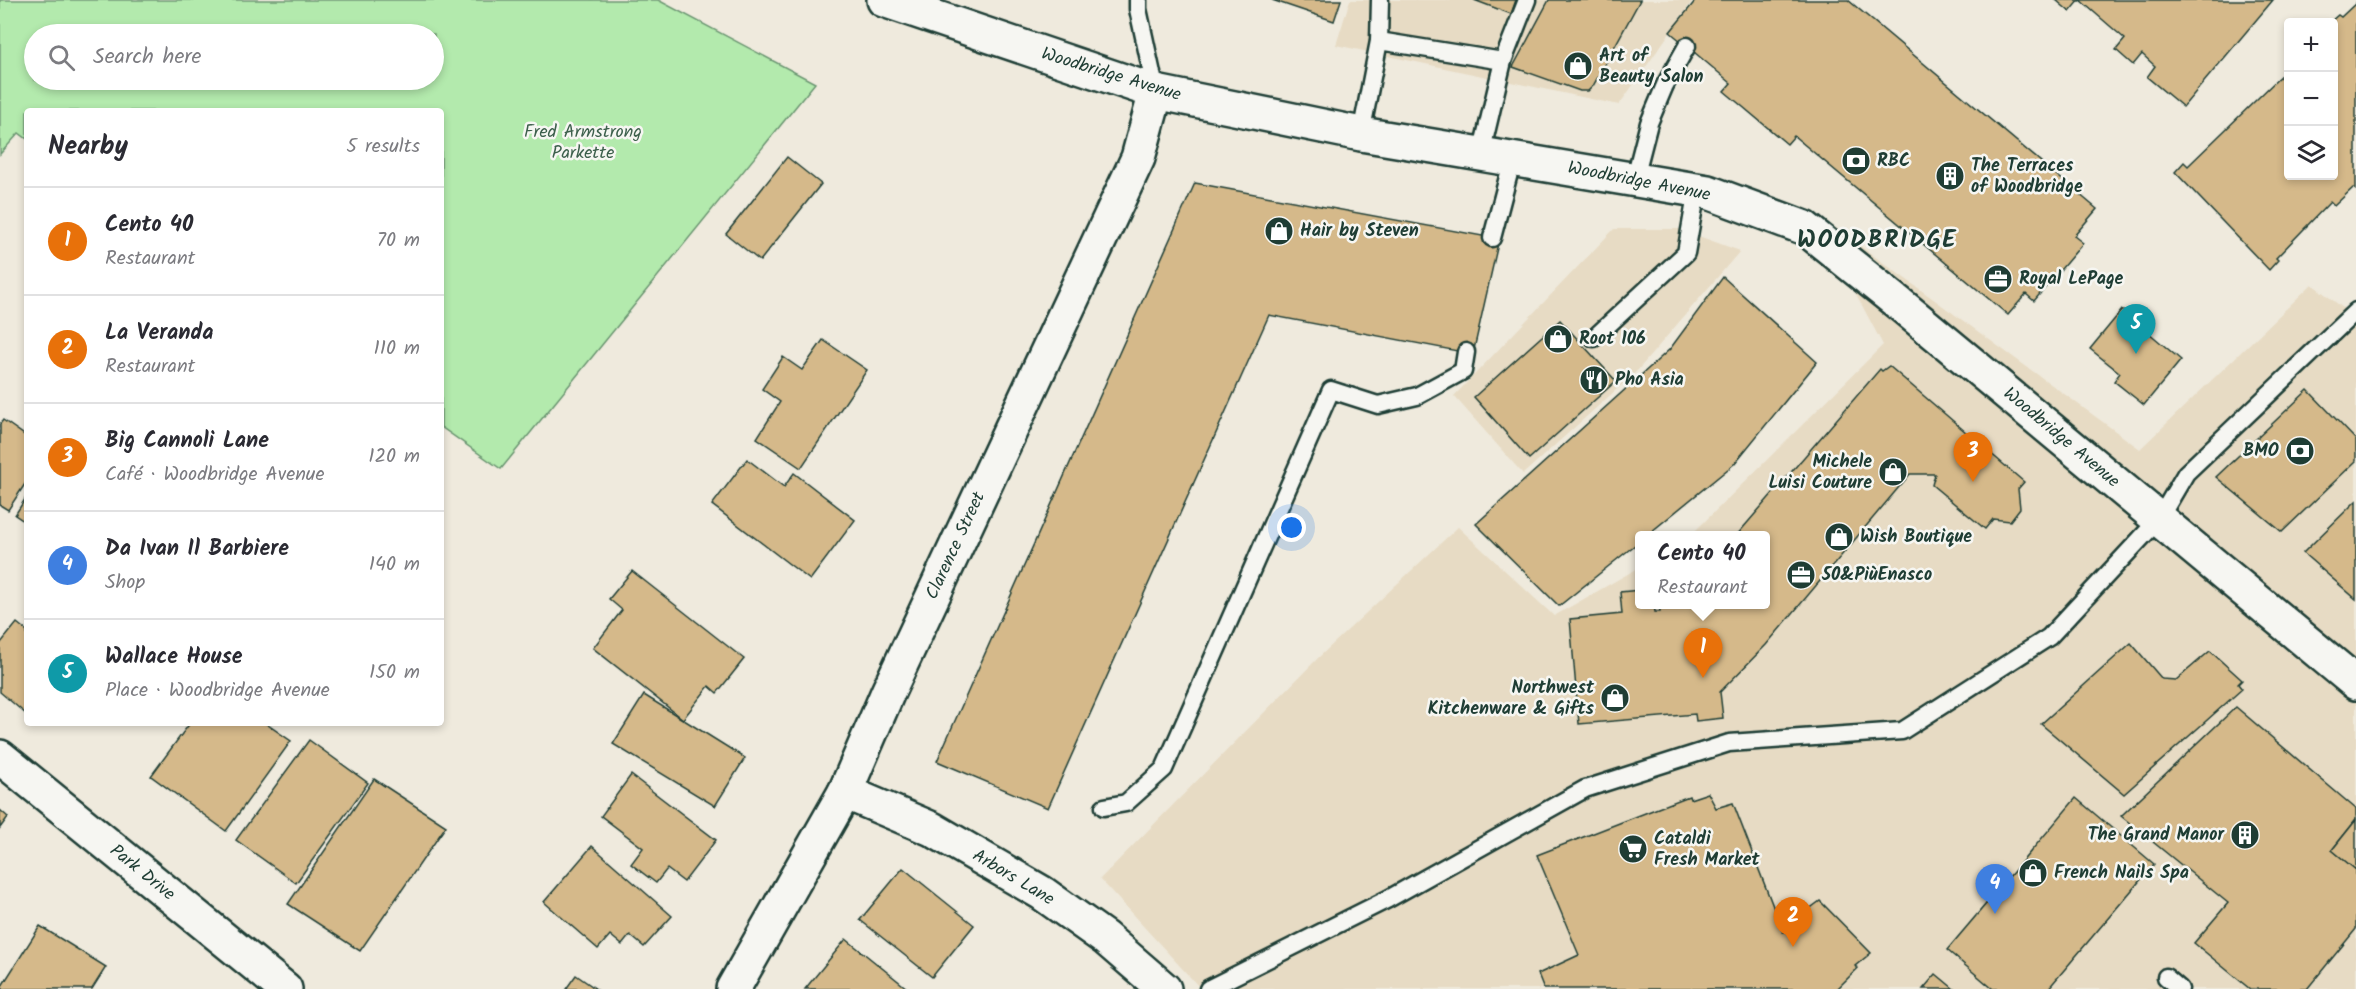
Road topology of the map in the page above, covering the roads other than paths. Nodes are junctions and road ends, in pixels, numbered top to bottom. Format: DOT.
graph roads {
  1 [pos="884,0"];
  2 [pos="1138,0"];
  3 [pos="1380,0"];
  4 [pos="1527,0"];
  5 [pos="1379,41"];
  6 [pos="1687,46"];
  7 [pos="1503,61"];
  8 [pos="1156,92"];
  9 [pos="1360,134"];
  10 [pos="1497,156"];
  11 [pos="1635,181"];
  12 [pos="1697,190"];
  13 [pos="1492,238"];
  14 [pos="2356,311"];
  15 [pos="1594,339"];
  16 [pos="1466,352"];
  17 [pos="2159,519"];
  18 [pos="2356,683"];
  19 [pos="0,757"];
  20 [pos="845,792"];
  21 [pos="1104,807"];
  22 [pos="2166,976"];
  23 [pos="285,989"];
  24 [pos="733,989"];
  25 [pos="1164,989"];
  26 [pos="1208,989"];
  27 [pos="2180,989"];
  1 -- 8 [label="street, Woodbridge Avenue"];
  2 -- 8 [label="lane"];
  3 -- 5 [label="lane"];
  4 -- 7 [label="lane"];
  5 -- 7 [label="lane"];
  5 -- 9 [label="lane"];
  6 -- 11 [label="lane"];
  7 -- 10 [label="lane"];
  8 -- 9 [label="street, Woodbridge Avenue"];
  8 -- 20 [label="street, Clarence Street"];
  9 -- 10 [label="street, Woodbridge Avenue"];
  10 -- 11 [label="street, Woodbridge Avenue"];
  10 -- 13 [label="lane"];
  11 -- 12 [label="street, Woodbridge Avenue"];
  12 -- 15 [label="lane"];
  12 -- 17 [label="street, Woodbridge Avenue"];
  14 -- 17 [label="lane"];
  16 -- 21 [label="lane"];
  17 -- 18 [label="street, Woodbridge Avenue"];
  17 -- 26 [label="lane"];
  19 -- 23 [label="street, Park Drive"];
  20 -- 24 [label="street, Clarence Street"];
  20 -- 25 [label="street, Arbors Lane"];
  22 -- 27 [label="lane"];
}
